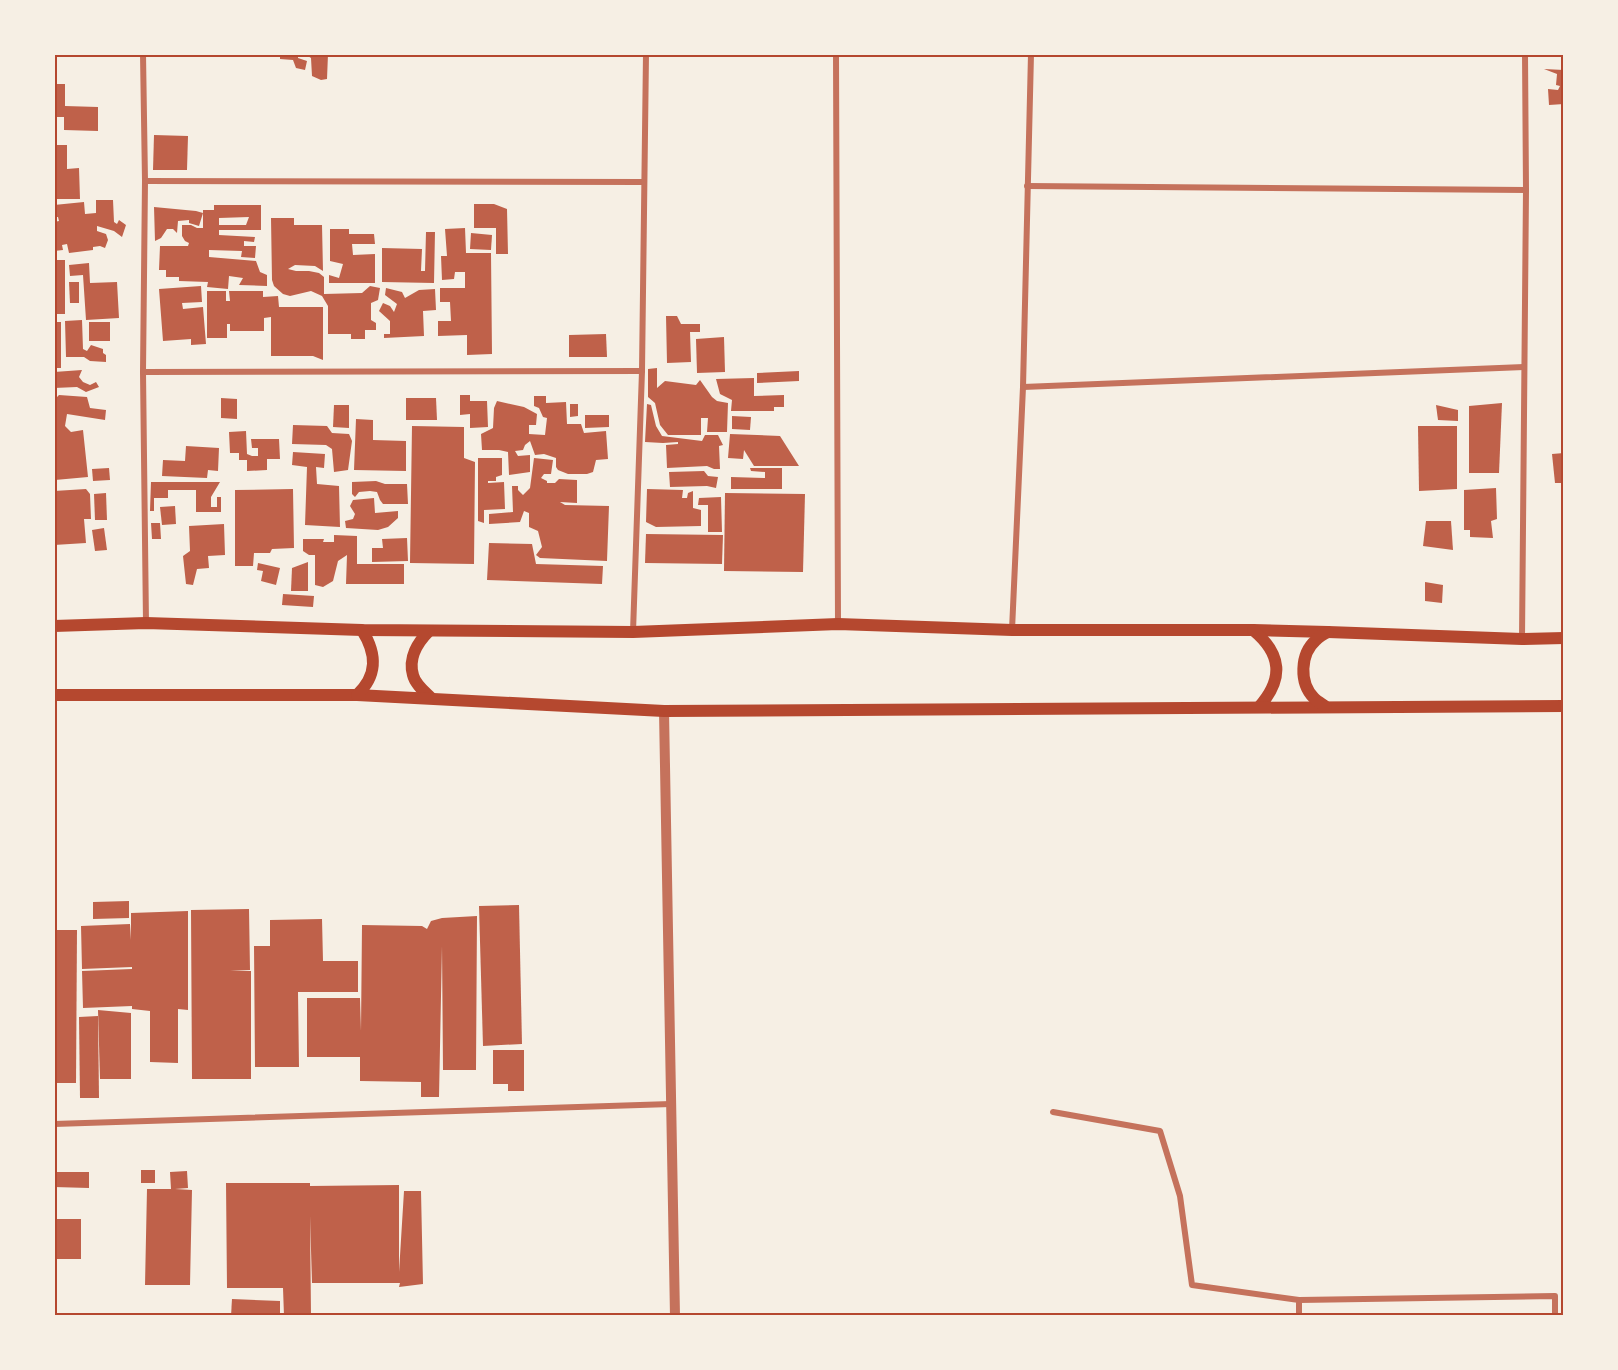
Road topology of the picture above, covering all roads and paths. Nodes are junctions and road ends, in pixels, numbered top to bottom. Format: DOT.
graph roads {
  1 [pos="143,54"];
  2 [pos="646,54"];
  3 [pos="836,54"];
  4 [pos="1031,54"];
  5 [pos="1525,54"];
  6 [pos="145,181"];
  7 [pos="644,182"];
  8 [pos="1027,186"];
  9 [pos="1526,190"];
  10 [pos="1524,367"];
  11 [pos="642,371"];
  12 [pos="142,372"];
  13 [pos="1023,387"];
  14 [pos="146,623"];
  15 [pos="838,624"];
  16 [pos="54,626"];
  17 [pos="362,630"];
  18 [pos="1012,630"];
  19 [pos="1253,630"];
  20 [pos="429,631"];
  21 [pos="633,632"];
  22 [pos="1328,632"];
  23 [pos="1564,638"];
  24 [pos="1522,639"];
  25 [pos="54,695"];
  26 [pos="357,695"];
  27 [pos="431,698"];
  28 [pos="1564,706"];
  29 [pos="1259,707"];
  30 [pos="1326,707"];
  31 [pos="664,711"];
  32 [pos="671,1104"];
  33 [pos="1053,1112"];
  34 [pos="54,1124"];
  35 [pos="1299,1300"];
  36 [pos="675,1316"];
  37 [pos="1299,1316"];
  38 [pos="1555,1316"];
  1 -- 6 [label="street"];
  2 -- 7 [label="street"];
  3 -- 15 [label="street"];
  4 -- 8 [label="street"];
  5 -- 9 [label="street"];
  6 -- 7 [label="street"];
  6 -- 12 [label="street"];
  7 -- 11 [label="street"];
  8 -- 9 [label="street"];
  8 -- 13 [label="street"];
  9 -- 10 [label="street"];
  10 -- 13 [label="street"];
  10 -- 24 [label="street"];
  11 -- 12 [label="street"];
  11 -- 21 [label="street"];
  12 -- 14 [label="street"];
  13 -- 18 [label="street"];
  14 -- 16 [label="main road"];
  14 -- 17 [label="main road"];
  15 -- 18 [label="main road"];
  15 -- 21 [label="main road"];
  17 -- 20 [label="main road"];
  17 -- 26 [label="main road"];
  18 -- 19 [label="main road"];
  19 -- 22 [label="main road"];
  19 -- 29 [label="main road"];
  20 -- 21 [label="main road"];
  20 -- 27 [label="main road"];
  22 -- 24 [label="main road"];
  22 -- 30 [label="main road"];
  23 -- 24 [label="main road"];
  25 -- 26 [label="main road"];
  26 -- 27 [label="main road"];
  27 -- 31 [label="main road"];
  28 -- 30 [label="main road"];
  29 -- 30 [label="main road"];
  29 -- 31 [label="main road"];
  31 -- 32 [label="street"];
  32 -- 34 [label="street"];
  32 -- 36 [label="street"];
  33 -- 35 [label="street"];
  35 -- 37 [label="street"];
  35 -- 38 [label="street"];
}
